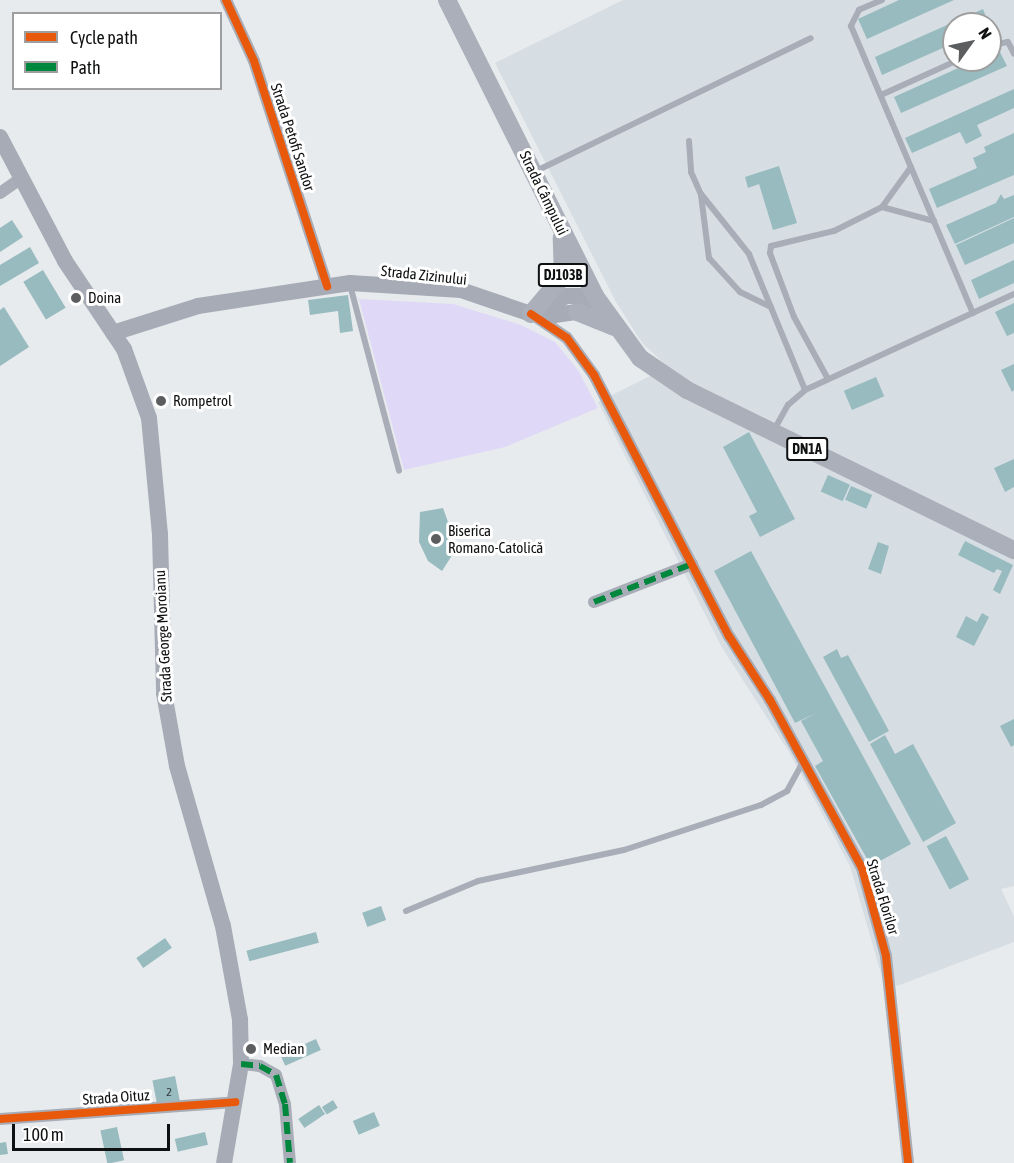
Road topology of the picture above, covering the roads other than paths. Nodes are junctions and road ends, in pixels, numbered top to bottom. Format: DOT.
graph roads {
  1 [pos="226,0"];
  2 [pos="447,0"];
  3 [pos="882,0"];
  4 [pos="811,38"];
  5 [pos="1002,43"];
  6 [pos="1014,54"];
  7 [pos="942,67"];
  8 [pos="881,95"];
  9 [pos="0,137"];
  10 [pos="689,141"];
  11 [pos="911,167"];
  12 [pos="534,172"];
  13 [pos="20,180"];
  14 [pos="0,193"];
  15 [pos="701,194"];
  16 [pos="882,207"];
  17 [pos="934,221"];
  18 [pos="560,224"];
  19 [pos="350,283"];
  20 [pos="327,286"];
  21 [pos="1014,294"];
  22 [pos="595,296"];
  23 [pos="771,307"];
  24 [pos="577,312"];
  25 [pos="973,313"];
  26 [pos="531,314"];
  27 [pos="614,327"];
  28 [pos="113,333"];
  29 [pos="828,379"];
  30 [pos="805,390"];
  31 [pos="772,432"];
  32 [pos="399,471"];
  33 [pos="1014,550"];
  34 [pos="692,564"];
  35 [pos="594,602"];
  36 [pos="729,636"];
  37 [pos="804,760"];
  38 [pos="406,911"];
  39 [pos="241,1064"];
  40 [pos="235,1102"];
  41 [pos="0,1119"];
  42 [pos="224,1163"];
  43 [pos="290,1163"];
  44 [pos="908,1163"];
  1 -- 20 [label="street, Strada Petofi Sandor"];
  2 -- 12 [label="main road, Strada Câmpului / DN1A"];
  3 -- 8 [label="lane"];
  4 -- 12 [label="lane"];
  5 -- 6 [label="lane"];
  7 -- 8 [label="lane"];
  8 -- 11 [label="lane"];
  9 -- 13 [label="main road, Strada George Moroianu"];
  10 -- 15 [label="lane"];
  11 -- 16 [label="lane"];
  11 -- 17 [label="lane"];
  12 -- 18 [label="main road, Strada Câmpului / DN1A"];
  13 -- 14 [label="street"];
  13 -- 28 [label="main road, Strada George Moroianu"];
  15 -- 23 [label="lane"];
  15 -- 23 [label="lane"];
  16 -- 17 [label="lane"];
  16 -- 29 [label="lane"];
  17 -- 25 [label="lane"];
  18 -- 22 [label="main road, Strada Câmpului / DN1A"];
  18 -- 26 [label="main road, DJ103B"];
  19 -- 20 [label="main road, Strada Zizinului"];
  19 -- 26 [label="main road, Strada Zizinului"];
  19 -- 32 [label="lane"];
  20 -- 28 [label="main road, Strada Zizinului"];
  21 -- 25 [label="lane"];
  22 -- 24 [label="main road, DJ103B"];
  22 -- 26 [label="main road, DJ103B"];
  22 -- 27 [label="main road, Strada Câmpului / DN1A"];
  23 -- 30 [label="lane"];
  24 -- 26 [label="main road"];
  24 -- 27 [label="main road"];
  25 -- 29 [label="lane"];
  26 -- 34 [label="street, Strada Zizinului"];
  27 -- 31 [label="main road, Strada Câmpului / DN1A"];
  28 -- 39 [label="main road, Strada George Moroianu"];
  29 -- 30 [label="lane"];
  30 -- 31 [label="lane"];
  31 -- 33 [label="main road, DN1A"];
  34 -- 35 [label="street"];
  34 -- 36 [label="street, Strada Zizinului"];
  36 -- 37 [label="street, Strada Florilor"];
  37 -- 38 [label="lane"];
  37 -- 44 [label="street, Strada Florilor"];
  39 -- 40 [label="main road, Strada George Moroianu"];
  39 -- 43 [label="street"];
  40 -- 41 [label="street, Strada Oituz"];
  40 -- 42 [label="main road, Strada George Moroianu"];
}
